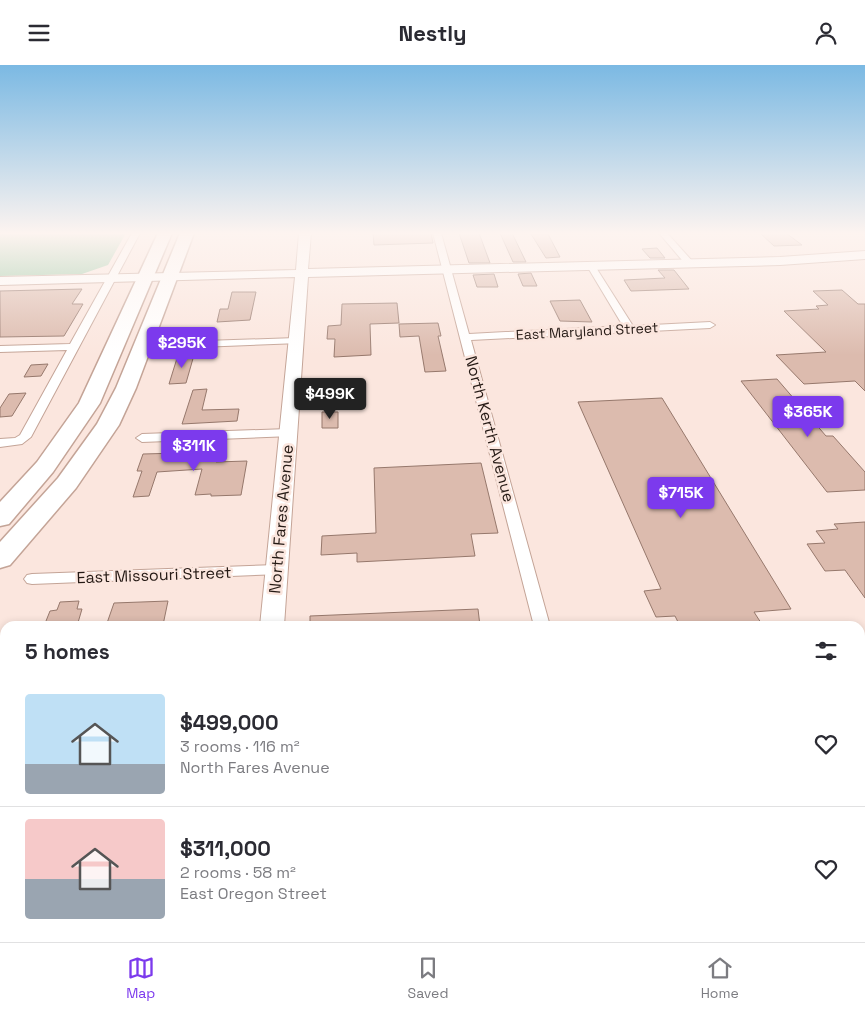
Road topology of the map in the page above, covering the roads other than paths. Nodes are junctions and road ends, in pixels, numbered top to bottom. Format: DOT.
graph roads {
  1 [pos="113,274"];
  2 [pos="147,274"];
  3 [pos="171,274"];
  4 [pos="300,274"];
  5 [pos="448,274"];
  6 [pos="597,274"];
  7 [pos="170,277"];
  8 [pos="111,278"];
  9 [pos="145,278"];
  10 [pos="0,281"];
  11 [pos="710,325"];
  12 [pos="630,329"];
  13 [pos="465,337"];
  14 [pos="296,341"];
  15 [pos="174,345"];
  16 [pos="75,347"];
  17 [pos="0,349"];
  18 [pos="288,433"];
  19 [pos="142,438"];
  20 [pos="0,443"];
  21 [pos="0,518"];
  22 [pos="0,559"];
  23 [pos="277,570"];
  24 [pos="32,579"];
  25 [pos="272,621"];
  26 [pos="541,621"];
  1 -- 8 [label="street"];
  2 -- 9 [label="highway"];
  3 -- 7 [label="highway"];
  4 -- 7 [label="street"];
  4 -- 14 [label="street, North Fares Avenue"];
  5 -- 13 [label="street, North Kerth Avenue"];
  6 -- 12 [label="street"];
  7 -- 9 [label="street"];
  7 -- 22 [label="highway"];
  8 -- 9 [label="street"];
  8 -- 10 [label="street"];
  8 -- 16 [label="street"];
  9 -- 21 [label="highway"];
  11 -- 12 [label="street, East Maryland Street"];
  12 -- 13 [label="street, East Maryland Street"];
  13 -- 26 [label="street, North Kerth Avenue"];
  14 -- 15 [label="street"];
  14 -- 18 [label="street, North Fares Avenue"];
  16 -- 17 [label="street"];
  16 -- 20 [label="street"];
  18 -- 19 [label="street"];
  18 -- 23 [label="street, North Fares Avenue"];
  23 -- 24 [label="street, East Missouri Street"];
  23 -- 25 [label="street, North Fares Avenue"];
}
